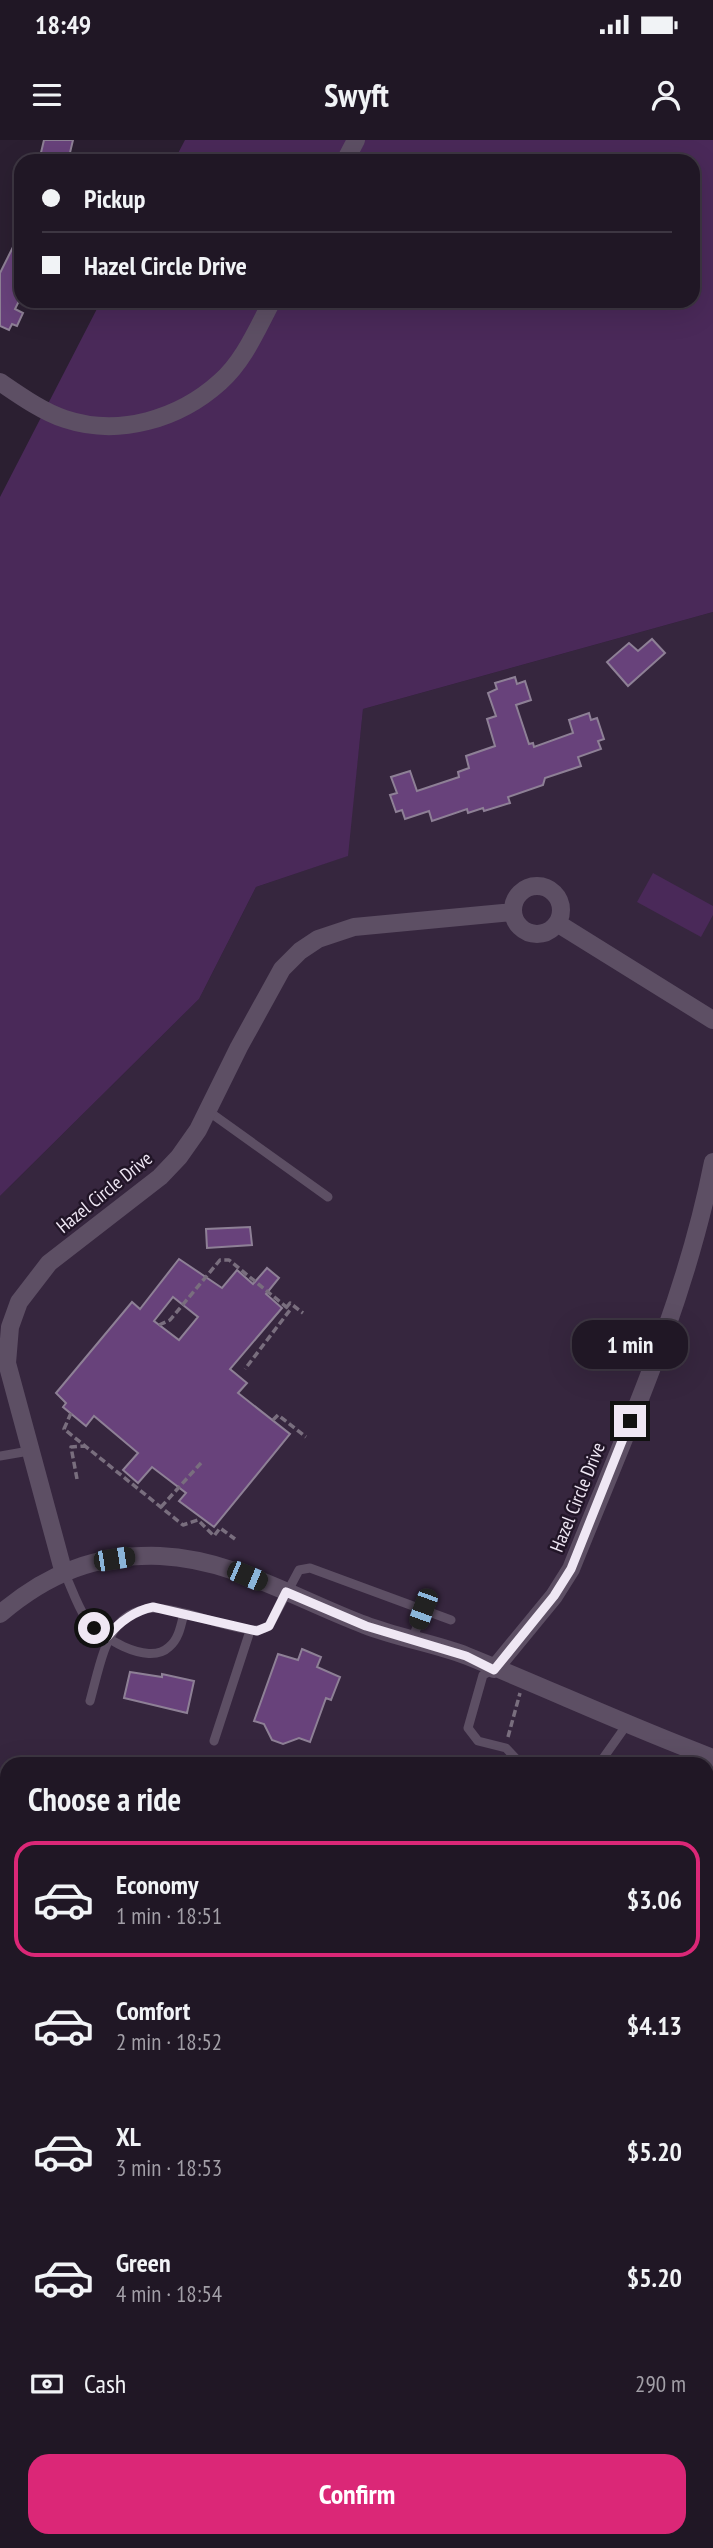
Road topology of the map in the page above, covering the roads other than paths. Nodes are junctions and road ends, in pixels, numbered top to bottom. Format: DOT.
graph roads {
  1 [pos="268,308"];
  2 [pos="0,382"];
  3 [pos="513,912"];
  4 [pos="558,923"];
  5 [pos="713,1020"];
  6 [pos="208,1111"];
  7 [pos="713,1161"];
  8 [pos="328,1196"];
  9 [pos="29,1451"];
  10 [pos="0,1456"];
  11 [pos="63,1570"];
  12 [pos="286,1592"];
  13 [pos="423,1609"];
  14 [pos="184,1613"];
  15 [pos="0,1614"];
  16 [pos="451,1620"];
  17 [pos="250,1631"];
  18 [pos="107,1637"];
  19 [pos="412,1641"];
  20 [pos="494,1670"];
  21 [pos="90,1701"];
  22 [pos="628,1723"];
  23 [pos="214,1741"];
  24 [pos="514,1757"];
  25 [pos="606,1757"];
  26 [pos="711,1757"];
  1 -- 2 [label="street"];
  3 -- 4 [label="street"];
  3 -- 4 [label="street"];
  3 -- 6 [label="street, Hazel Circle Drive"];
  4 -- 5 [label="street"];
  6 -- 8 [label="lane"];
  6 -- 9 [label="street, Hazel Circle Drive"];
  7 -- 20 [label="street, Hazel Circle Drive"];
  9 -- 10 [label="lane"];
  9 -- 11 [label="street, Hazel Circle Drive"];
  11 -- 12 [label="street"];
  11 -- 15 [label="street"];
  11 -- 18 [label="lane"];
  12 -- 13 [label="lane"];
  12 -- 17 [label="lane"];
  12 -- 19 [label="street"];
  13 -- 16 [label="lane"];
  13 -- 19 [label="lane"];
  14 -- 17 [label="lane"];
  14 -- 18 [label="lane"];
  14 -- 18 [label="lane"];
  17 -- 23 [label="lane"];
  18 -- 21 [label="lane"];
  19 -- 20 [label="street"];
  20 -- 22 [label="street"];
  20 -- 24 [label="lane"];
  22 -- 25 [label="lane"];
  22 -- 26 [label="street"];
}
